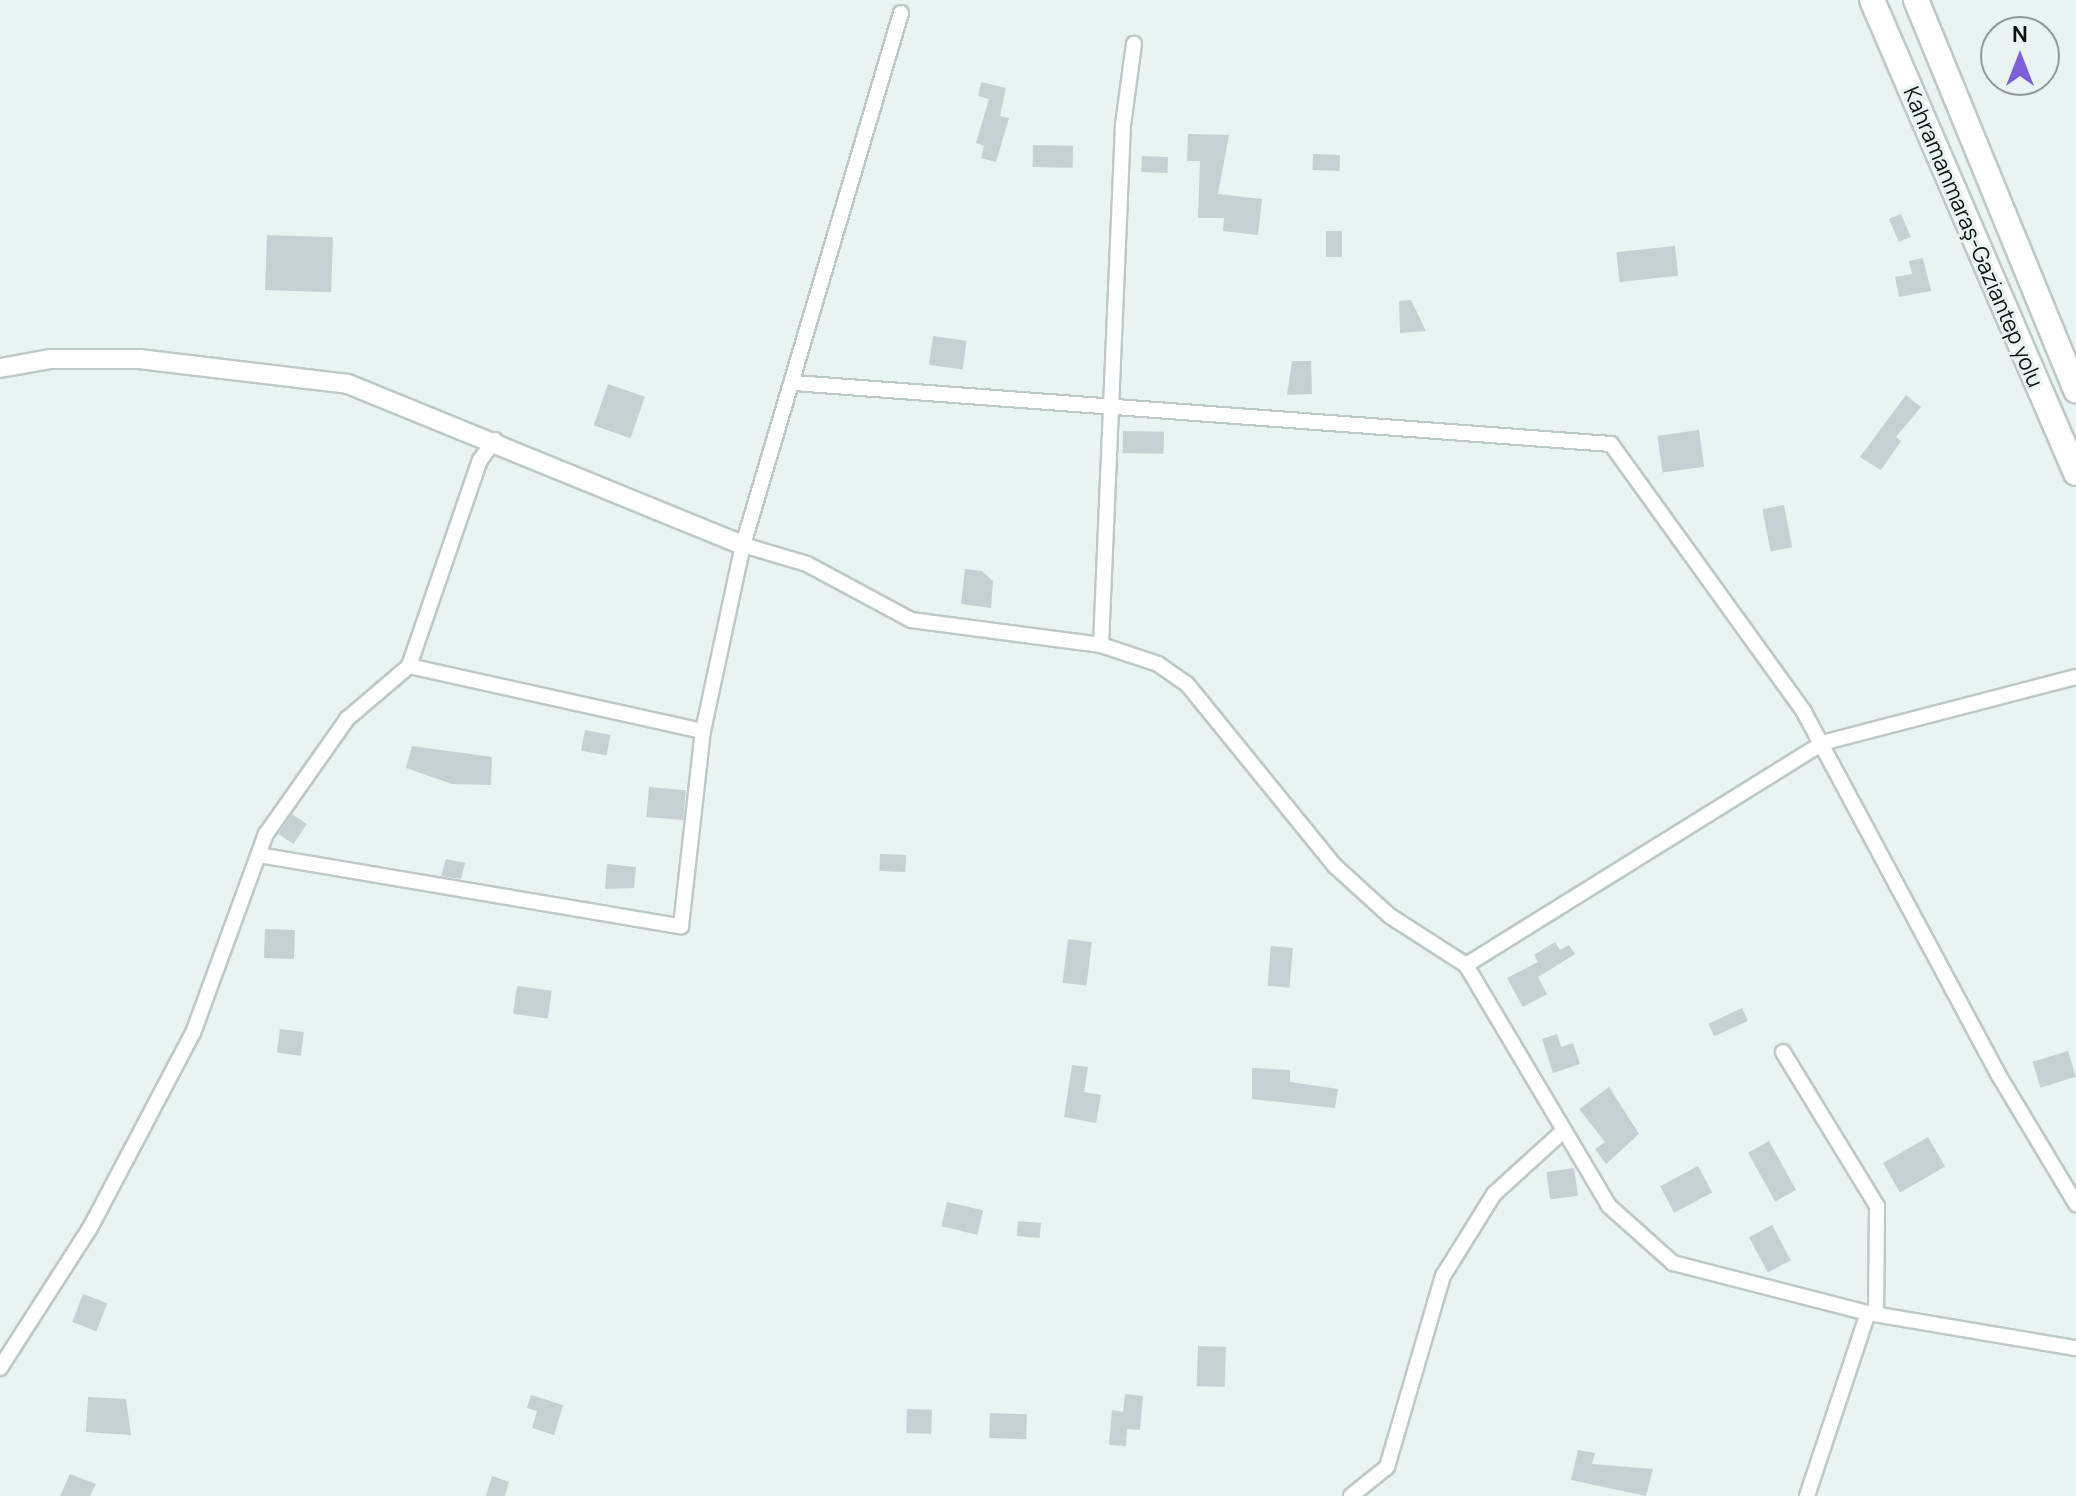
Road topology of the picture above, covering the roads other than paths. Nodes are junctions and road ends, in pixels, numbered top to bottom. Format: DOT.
graph roads {
  1 [pos="1872,0"];
  2 [pos="1916,0"];
  3 [pos="901,13"];
  4 [pos="1134,44"];
  5 [pos="0,368"];
  6 [pos="794,383"];
  7 [pos="2076,390"];
  8 [pos="1113,403"];
  9 [pos="495,440"];
  10 [pos="2076,473"];
  11 [pos="743,545"];
  12 [pos="1101,645"];
  13 [pos="409,666"];
  14 [pos="2076,677"];
  15 [pos="703,731"];
  16 [pos="1822,743"];
  17 [pos="259,855"];
  18 [pos="1466,965"];
  19 [pos="1783,1052"];
  20 [pos="1561,1133"];
  21 [pos="2076,1204"];
  22 [pos="1872,1313"];
  23 [pos="2076,1348"];
  24 [pos="0,1368"];
  25 [pos="1351,1496"];
  26 [pos="1807,1496"];
  1 -- 10 [label="highway, Kahramanmaraş-Gaziantep yolu"];
  2 -- 7 [label="highway, Kahramanmaraş-Gaziantep yolu"];
  3 -- 6 [label="street"];
  4 -- 8 [label="street"];
  5 -- 9 [label="street"];
  6 -- 8 [label="street"];
  6 -- 11 [label="street"];
  8 -- 12 [label="street"];
  8 -- 16 [label="street"];
  9 -- 11 [label="street"];
  9 -- 13 [label="street"];
  11 -- 12 [label="street"];
  11 -- 15 [label="street"];
  12 -- 18 [label="street"];
  13 -- 15 [label="street"];
  13 -- 17 [label="street"];
  14 -- 16 [label="street"];
  15 -- 17 [label="street"];
  16 -- 18 [label="street"];
  16 -- 21 [label="street"];
  17 -- 24 [label="street"];
  18 -- 20 [label="street"];
  19 -- 22 [label="street"];
  20 -- 22 [label="street"];
  20 -- 25 [label="street"];
  22 -- 23 [label="street"];
  22 -- 26 [label="street"];
}
